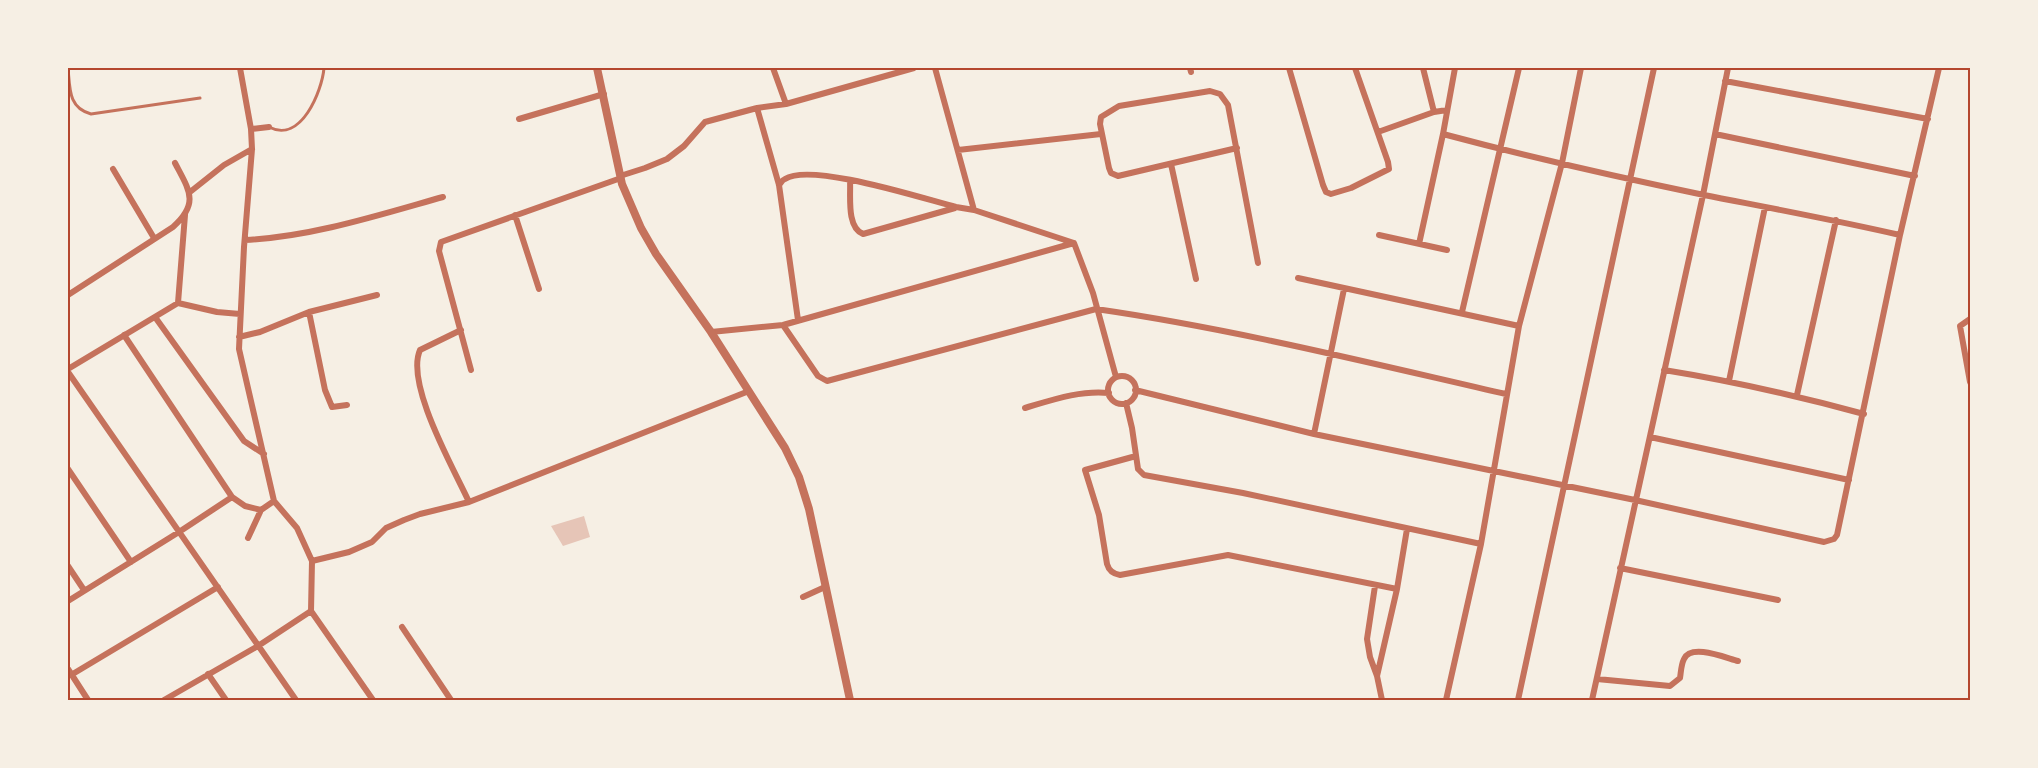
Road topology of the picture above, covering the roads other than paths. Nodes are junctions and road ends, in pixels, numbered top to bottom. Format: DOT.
graph roads {
  1 [pos="68,68"];
  2 [pos="240,68"];
  3 [pos="324,68"];
  4 [pos="597,68"];
  5 [pos="773,68"];
  6 [pos="914,68"];
  7 [pos="935,68"];
  8 [pos="1289,68"];
  9 [pos="1355,68"];
  10 [pos="1423,68"];
  11 [pos="1455,68"];
  12 [pos="1519,68"];
  13 [pos="1581,68"];
  14 [pos="1654,68"];
  15 [pos="1728,68"];
  16 [pos="1939,68"];
  17 [pos="1725,81"];
  18 [pos="604,94"];
  19 [pos="200,98"];
  20 [pos="786,104"];
  21 [pos="757,108"];
  22 [pos="1447,110"];
  23 [pos="1434,111"];
  24 [pos="519,119"];
  25 [pos="1928,119"];
  26 [pos="269,126"];
  27 [pos="251,129"];
  28 [pos="1378,132"];
  29 [pos="1101,134"];
  30 [pos="1443,134"];
  31 [pos="1715,134"];
  32 [pos="1237,148"];
  33 [pos="252,149"];
  34 [pos="1501,149"];
  35 [pos="958,150"];
  36 [pos="175,163"];
  37 [pos="1562,163"];
  38 [pos="1171,164"];
  39 [pos="113,169"];
  40 [pos="1915,176"];
  41 [pos="620,177"];
  42 [pos="1630,178"];
  43 [pos="850,180"];
  44 [pos="779,185"];
  45 [pos="190,192"];
  46 [pos="1703,195"];
  47 [pos="443,197"];
  48 [pos="956,207"];
  49 [pos="1765,207"];
  50 [pos="974,210"];
  51 [pos="184,215"];
  52 [pos="515,215"];
  53 [pos="1836,220"];
  54 [pos="1379,235"];
  55 [pos="1900,235"];
  56 [pos="154,238"];
  57 [pos="244,240"];
  58 [pos="1074,243"];
  59 [pos="1419,244"];
  60 [pos="1447,250"];
  61 [pos="1258,263"];
  62 [pos="1298,278"];
  63 [pos="1196,279"];
  64 [pos="539,289"];
  65 [pos="1344,289"];
  66 [pos="68,295"];
  67 [pos="377,295"];
  68 [pos="178,303"];
  69 [pos="1096,309"];
  70 [pos="309,312"];
  71 [pos="1462,312"];
  72 [pos="240,314"];
  73 [pos="155,317"];
  74 [pos="1971,319"];
  75 [pos="798,320"];
  76 [pos="783,325"];
  77 [pos="1519,326"];
  78 [pos="461,330"];
  79 [pos="711,332"];
  80 [pos="124,335"];
  81 [pos="238,338"];
  82 [pos="1330,354"];
  83 [pos="68,370"];
  84 [pos="471,370"];
  85 [pos="1664,370"];
  86 [pos="1116,377"];
  87 [pos="1729,381"];
  88 [pos="1971,381"];
  89 [pos="1135,390"];
  90 [pos="749,391"];
  91 [pos="1109,393"];
  92 [pos="1506,394"];
  93 [pos="1797,395"];
  94 [pos="1126,403"];
  95 [pos="347,405"];
  96 [pos="1025,408"];
  97 [pos="1864,414"];
  98 [pos="1314,434"];
  99 [pos="1650,437"];
  100 [pos="264,455"];
  101 [pos="1136,456"];
  102 [pos="68,469"];
  103 [pos="1493,472"];
  104 [pos="1849,480"];
  105 [pos="1563,486"];
  106 [pos="232,497"];
  107 [pos="1635,500"];
  108 [pos="274,501"];
  109 [pos="469,502"];
  110 [pos="261,510"];
  111 [pos="1407,529"];
  112 [pos="179,532"];
  113 [pos="248,538"];
  114 [pos="1481,544"];
  115 [pos="312,561"];
  116 [pos="131,562"];
  117 [pos="68,566"];
  118 [pos="1620,568"];
  119 [pos="1375,586"];
  120 [pos="218,587"];
  121 [pos="825,587"];
  122 [pos="1397,589"];
  123 [pos="84,590"];
  124 [pos="802,597"];
  125 [pos="1778,600"];
  126 [pos="68,601"];
  127 [pos="311,611"];
  128 [pos="402,627"];
  129 [pos="258,646"];
  130 [pos="1738,662"];
  131 [pos="69,672"];
  132 [pos="208,675"];
  133 [pos="1377,676"];
  134 [pos="1597,679"];
  135 [pos="88,700"];
  136 [pos="164,700"];
  137 [pos="226,700"];
  138 [pos="296,700"];
  139 [pos="373,700"];
  140 [pos="451,700"];
  141 [pos="850,700"];
  142 [pos="1382,700"];
  143 [pos="1446,700"];
  144 [pos="1518,700"];
  145 [pos="1592,700"];
  1 -- 19 [label="lane"];
  2 -- 27 [label="street"];
  3 -- 26 [label="lane"];
  4 -- 18 [label="street"];
  5 -- 20 [label="street"];
  6 -- 20 [label="street"];
  7 -- 35 [label="street"];
  8 -- 28 [label="street"];
  9 -- 28 [label="street"];
  10 -- 23 [label="street"];
  11 -- 22 [label="street"];
  12 -- 34 [label="street"];
  13 -- 37 [label="street"];
  14 -- 42 [label="street"];
  15 -- 17 [label="street"];
  16 -- 25 [label="street"];
  17 -- 25 [label="street"];
  17 -- 31 [label="street"];
  18 -- 24 [label="street"];
  18 -- 41 [label="street"];
  20 -- 21 [label="street"];
  21 -- 41 [label="street"];
  21 -- 44 [label="street"];
  22 -- 23 [label="street"];
  22 -- 30 [label="street"];
  23 -- 28 [label="street"];
  25 -- 40 [label="street"];
  26 -- 27 [label="street"];
  27 -- 33 [label="street"];
  29 -- 32 [label="street"];
  29 -- 35 [label="street"];
  29 -- 38 [label="street"];
  30 -- 34 [label="street"];
  30 -- 59 [label="street"];
  31 -- 40 [label="street"];
  31 -- 46 [label="street"];
  32 -- 38 [label="street"];
  32 -- 61 [label="street"];
  33 -- 45 [label="street"];
  33 -- 57 [label="street"];
  34 -- 37 [label="street"];
  34 -- 71 [label="street"];
  35 -- 50 [label="street"];
  36 -- 45 [label="street"];
  37 -- 42 [label="street"];
  37 -- 77 [label="street"];
  38 -- 63 [label="street"];
  39 -- 56 [label="street"];
  40 -- 55 [label="street"];
  41 -- 52 [label="street"];
  41 -- 79 [label="street"];
  42 -- 46 [label="street"];
  42 -- 105 [label="street"];
  43 -- 44 [label="street"];
  43 -- 48 [label="street"];
  43 -- 48 [label="street"];
  44 -- 75 [label="street"];
  45 -- 51 [label="street"];
  46 -- 49 [label="street"];
  46 -- 85 [label="street"];
  47 -- 57 [label="street"];
  48 -- 50 [label="street"];
  49 -- 53 [label="street"];
  49 -- 87 [label="street"];
  50 -- 58 [label="street"];
  51 -- 56 [label="street"];
  51 -- 68 [label="street"];
  52 -- 64 [label="street"];
  52 -- 78 [label="street"];
  53 -- 55 [label="street"];
  53 -- 93 [label="street"];
  54 -- 59 [label="street"];
  55 -- 97 [label="street"];
  56 -- 66 [label="street"];
  57 -- 72 [label="street"];
  58 -- 69 [label="street"];
  58 -- 75 [label="street"];
  59 -- 60 [label="street"];
  62 -- 65 [label="street"];
  65 -- 71 [label="street"];
  65 -- 82 [label="street"];
  67 -- 70 [label="street"];
  68 -- 72 [label="street"];
  68 -- 73 [label="street"];
  69 -- 76 [label="street"];
  69 -- 82 [label="street"];
  69 -- 86 [label="street"];
  70 -- 81 [label="street"];
  70 -- 95 [label="street"];
  71 -- 77 [label="street"];
  72 -- 81 [label="street"];
  73 -- 80 [label="street"];
  73 -- 100 [label="street"];
  74 -- 88 [label="street"];
  75 -- 76 [label="street"];
  76 -- 79 [label="street"];
  77 -- 92 [label="street"];
  78 -- 84 [label="street"];
  78 -- 109 [label="street"];
  79 -- 90 [label="street"];
  80 -- 83 [label="street"];
  80 -- 106 [label="street"];
  81 -- 100 [label="street"];
  82 -- 92 [label="street"];
  82 -- 98 [label="street"];
  83 -- 112 [label="street"];
  85 -- 87 [label="street"];
  85 -- 99 [label="street"];
  86 -- 89 [label="street"];
  86 -- 91 [label="street"];
  87 -- 93 [label="street"];
  89 -- 94 [label="street"];
  89 -- 98 [label="street"];
  90 -- 109 [label="street"];
  90 -- 121 [label="street"];
  91 -- 94 [label="street"];
  91 -- 96 [label="street"];
  92 -- 103 [label="street"];
  93 -- 97 [label="street"];
  94 -- 101 [label="street"];
  97 -- 104 [label="street"];
  98 -- 103 [label="street"];
  99 -- 104 [label="street"];
  99 -- 107 [label="street"];
  100 -- 108 [label="street"];
  101 -- 111 [label="street"];
  101 -- 119 [label="street"];
  102 -- 116 [label="street"];
  103 -- 105 [label="street"];
  103 -- 114 [label="street"];
  104 -- 107 [label="street"];
  105 -- 107 [label="street"];
  105 -- 144 [label="street"];
  106 -- 110 [label="street"];
  106 -- 112 [label="street"];
  107 -- 118 [label="street"];
  108 -- 110 [label="street"];
  108 -- 115 [label="street"];
  109 -- 115 [label="street"];
  110 -- 113 [label="street"];
  111 -- 114 [label="street"];
  111 -- 122 [label="street"];
  112 -- 116 [label="street"];
  112 -- 120 [label="street"];
  114 -- 143 [label="street"];
  115 -- 127 [label="street"];
  116 -- 123 [label="street"];
  117 -- 123 [label="street"];
  118 -- 125 [label="street"];
  118 -- 134 [label="street"];
  119 -- 122 [label="street"];
  119 -- 133 [label="street"];
  120 -- 129 [label="street"];
  120 -- 131 [label="street"];
  121 -- 124 [label="street"];
  121 -- 141 [label="street"];
  122 -- 133 [label="street"];
  123 -- 126 [label="street"];
  127 -- 129 [label="street"];
  127 -- 139 [label="street"];
  128 -- 140 [label="street"];
  129 -- 132 [label="street"];
  129 -- 138 [label="street"];
  130 -- 134 [label="street"];
  131 -- 135 [label="street"];
  132 -- 136 [label="street"];
  132 -- 137 [label="street"];
  133 -- 142 [label="street"];
  134 -- 145 [label="street"];
}
